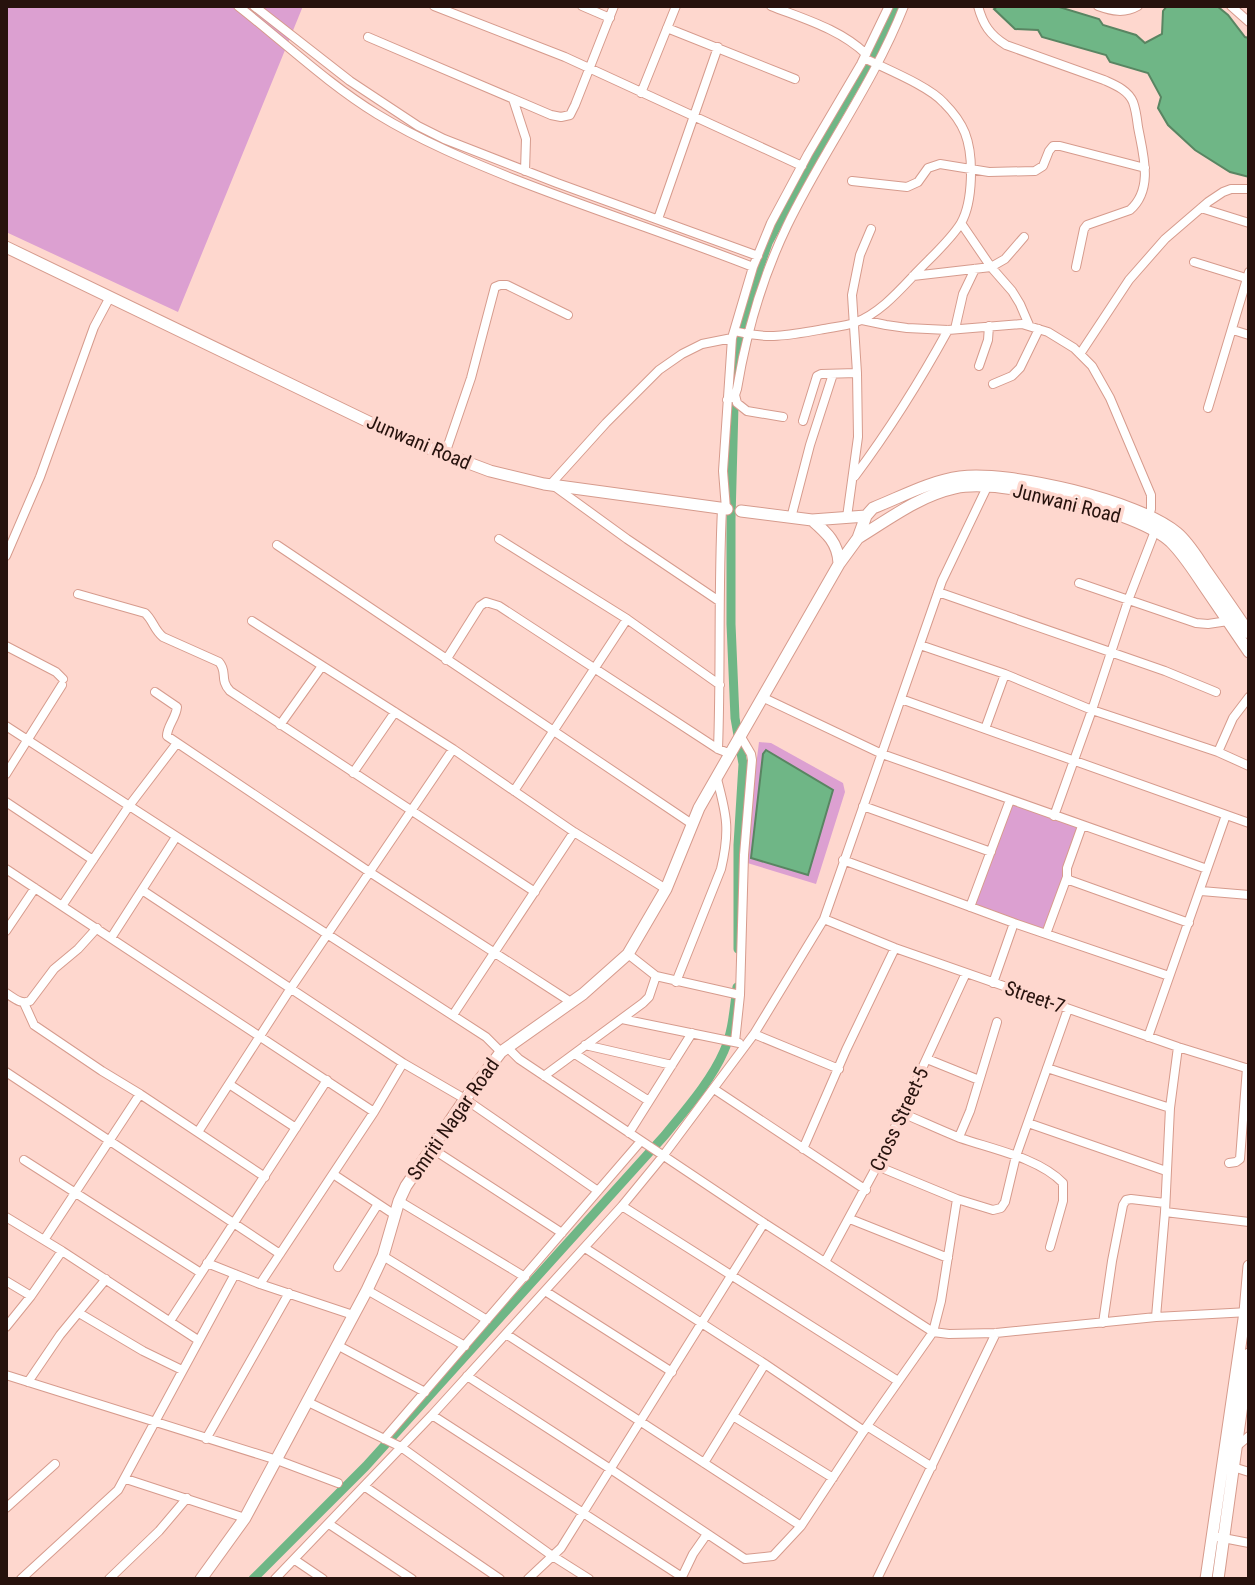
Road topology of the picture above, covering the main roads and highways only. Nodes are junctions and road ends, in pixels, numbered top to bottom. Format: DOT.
graph roads {
  1 [pos="6,247"];
  2 [pos="1076,497"];
  3 [pos="725,509"];
  4 [pos="741,511"];
  5 [pos="866,516"];
  6 [pos="812,520"];
  7 [pos="1149,524"];
  8 [pos="858,538"];
  9 [pos="839,564"];
  10 [pos="1249,633"];
  11 [pos="1249,652"];
  12 [pos="1249,1266"];
  13 [pos="1247,1312"];
  14 [pos="1245,1335"];
  15 [pos="1249,1354"];
  16 [pos="1218,1537"];
  17 [pos="201,1579"];
  18 [pos="1206,1579"];
  19 [pos="1218,1579"];
  1 -- 3 [label="main road, Junwani Road"];
  2 -- 5 [label="main road, Junwani Road"];
  2 -- 7 [label="main road, Junwani Road"];
  2 -- 8 [label="main road, Junwani Road"];
  4 -- 6 [label="main road, Junwani Road"];
  5 -- 6 [label="main road, Junwani Road"];
  5 -- 8 [label="main road"];
  6 -- 9 [label="main road"];
  7 -- 10 [label="main road, Junwani Road"];
  7 -- 11 [label="main road, Junwani Road"];
  8 -- 9 [label="main road, Smriti Nagar Road"];
  9 -- 17 [label="main road, Smriti Nagar Road"];
  12 -- 13 [label="main road"];
  13 -- 14 [label="main road"];
  14 -- 16 [label="main road"];
  15 -- 16 [label="main road"];
  16 -- 18 [label="main road"];
  16 -- 19 [label="main road"];
}
